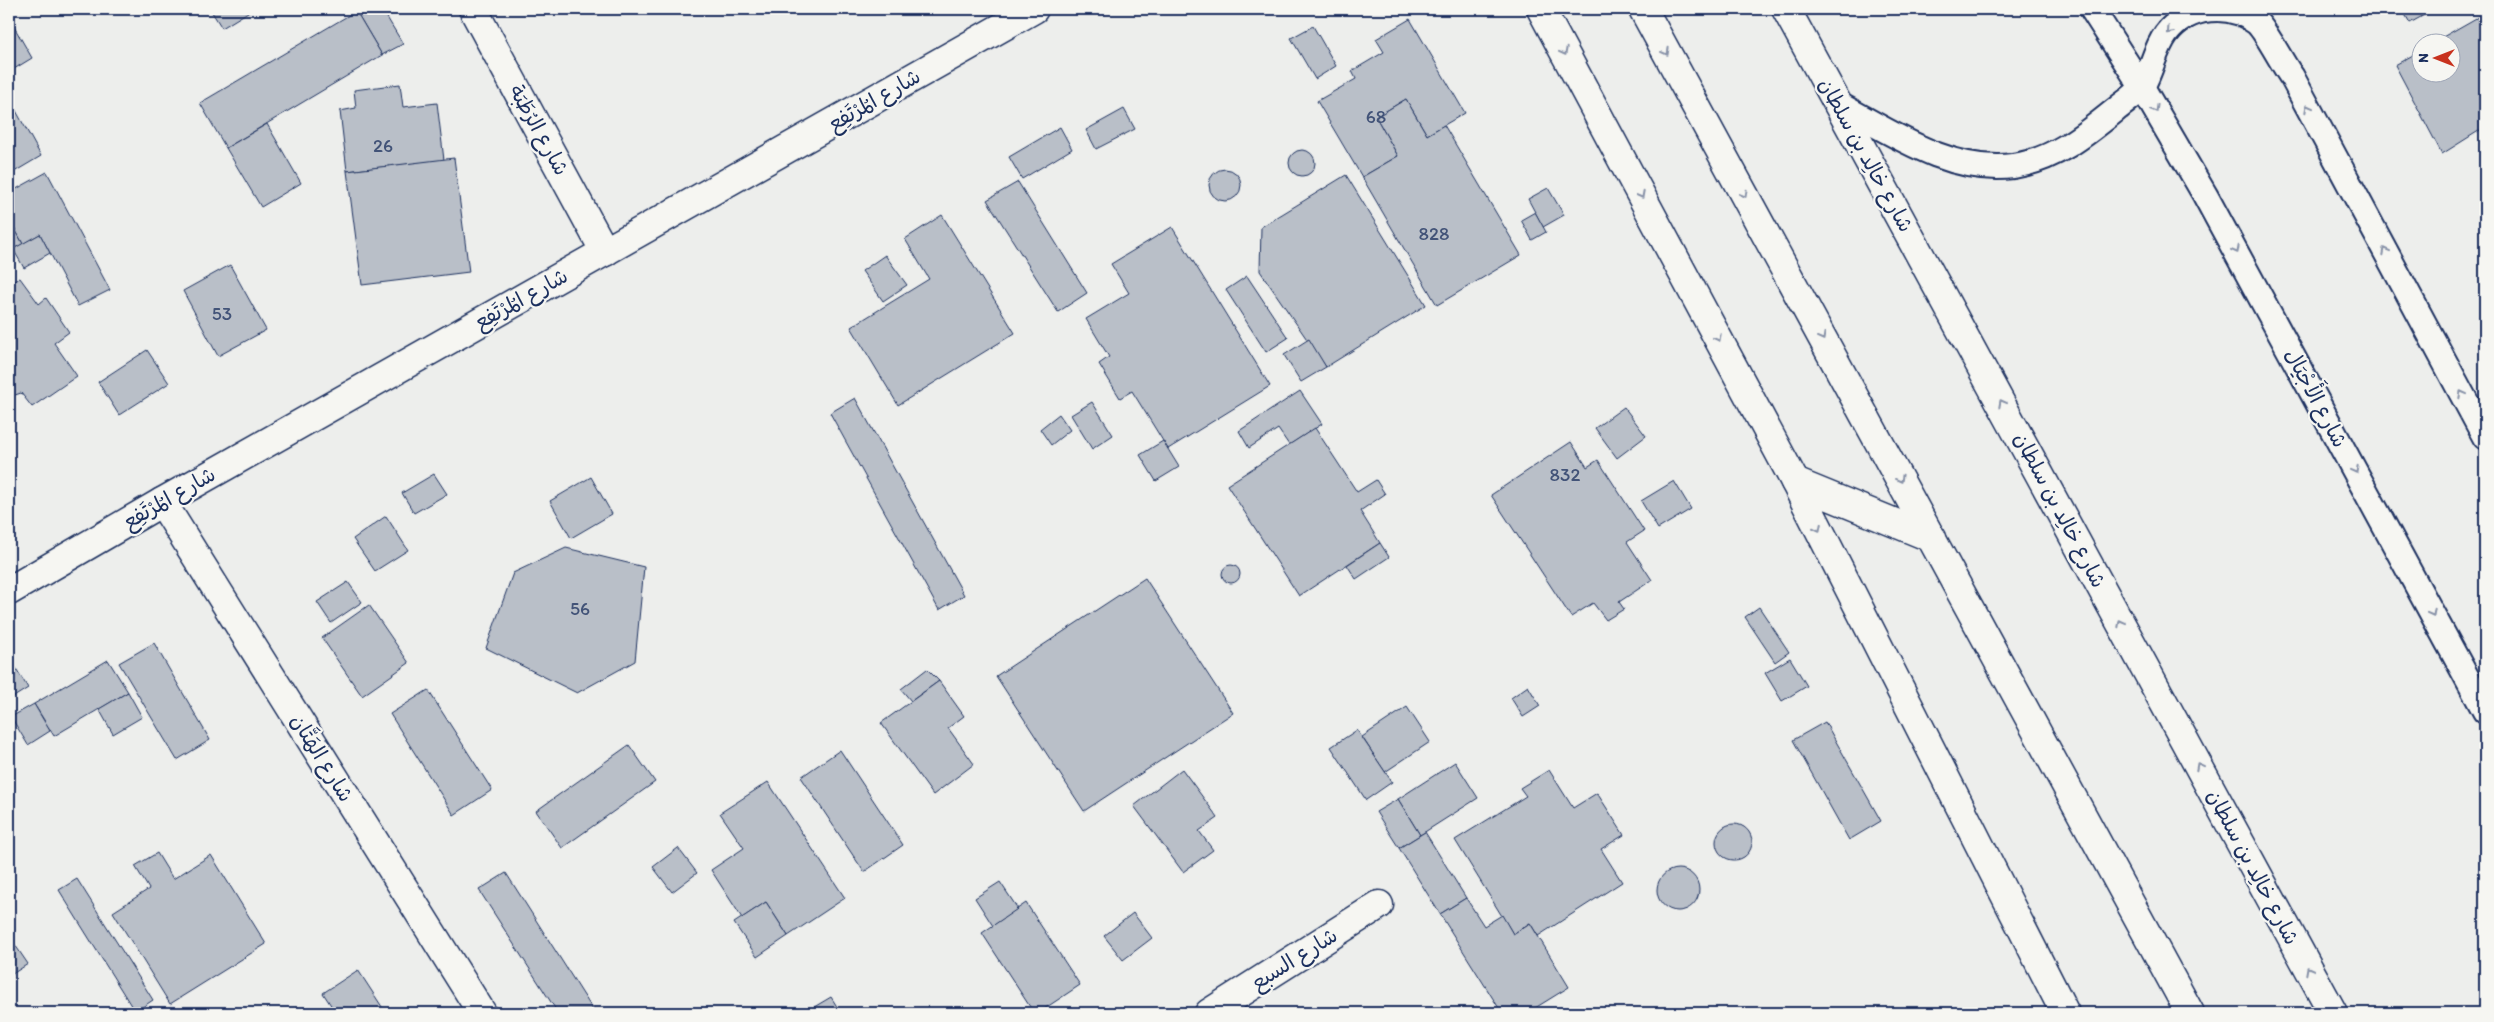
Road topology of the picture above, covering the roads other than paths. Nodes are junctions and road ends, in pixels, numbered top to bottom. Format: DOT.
graph roads {
  1 [pos="473,9"];
  2 [pos="1034,9"];
  3 [pos="1541,9"];
  4 [pos="1643,9"];
  5 [pos="1786,9"];
  6 [pos="2092,9"];
  7 [pos="2142,87"];
  8 [pos="1838,104"];
  9 [pos="606,252"];
  10 [pos="2485,437"];
  11 [pos="1795,482"];
  12 [pos="162,502"];
  13 [pos="1932,538"];
  14 [pos="9,591"];
  15 [pos="2485,711"];
  16 [pos="1379,905"];
  17 [pos="482,1013"];
  18 [pos="1209,1013"];
  19 [pos="2065,1013"];
  20 [pos="2190,1013"];
  21 [pos="2333,1013"];
  1 -- 9 [label="street, شارع الرُطَبَة"];
  2 -- 9 [label="street, شارع المُرْتَفِع"];
  3 -- 11 [label="street, one-way"];
  4 -- 13 [label="street, one-way"];
  5 -- 8 [label="street, شارع خالِد بن سلطان"];
  6 -- 7 [label="lane, شارع الأَجْيَال"];
  7 -- 8 [label="lane"];
  10 -- 7 [label="lane, one-way"];
  7 -- 15 [label="lane, شارع الأَجْيَال, one-way"];
  21 -- 8 [label="street, شارع خالِد بن سلطان, one-way"];
  9 -- 12 [label="street, شارع المُرْتَفِع"];
  11 -- 13 [label="street"];
  11 -- 19 [label="street, one-way"];
  12 -- 14 [label="street, شارع المُرْتَفِع"];
  12 -- 17 [label="street, شارع الهَتَّان"];
  13 -- 20 [label="street"];
  16 -- 18 [label="street, شارع السبع"];
}
